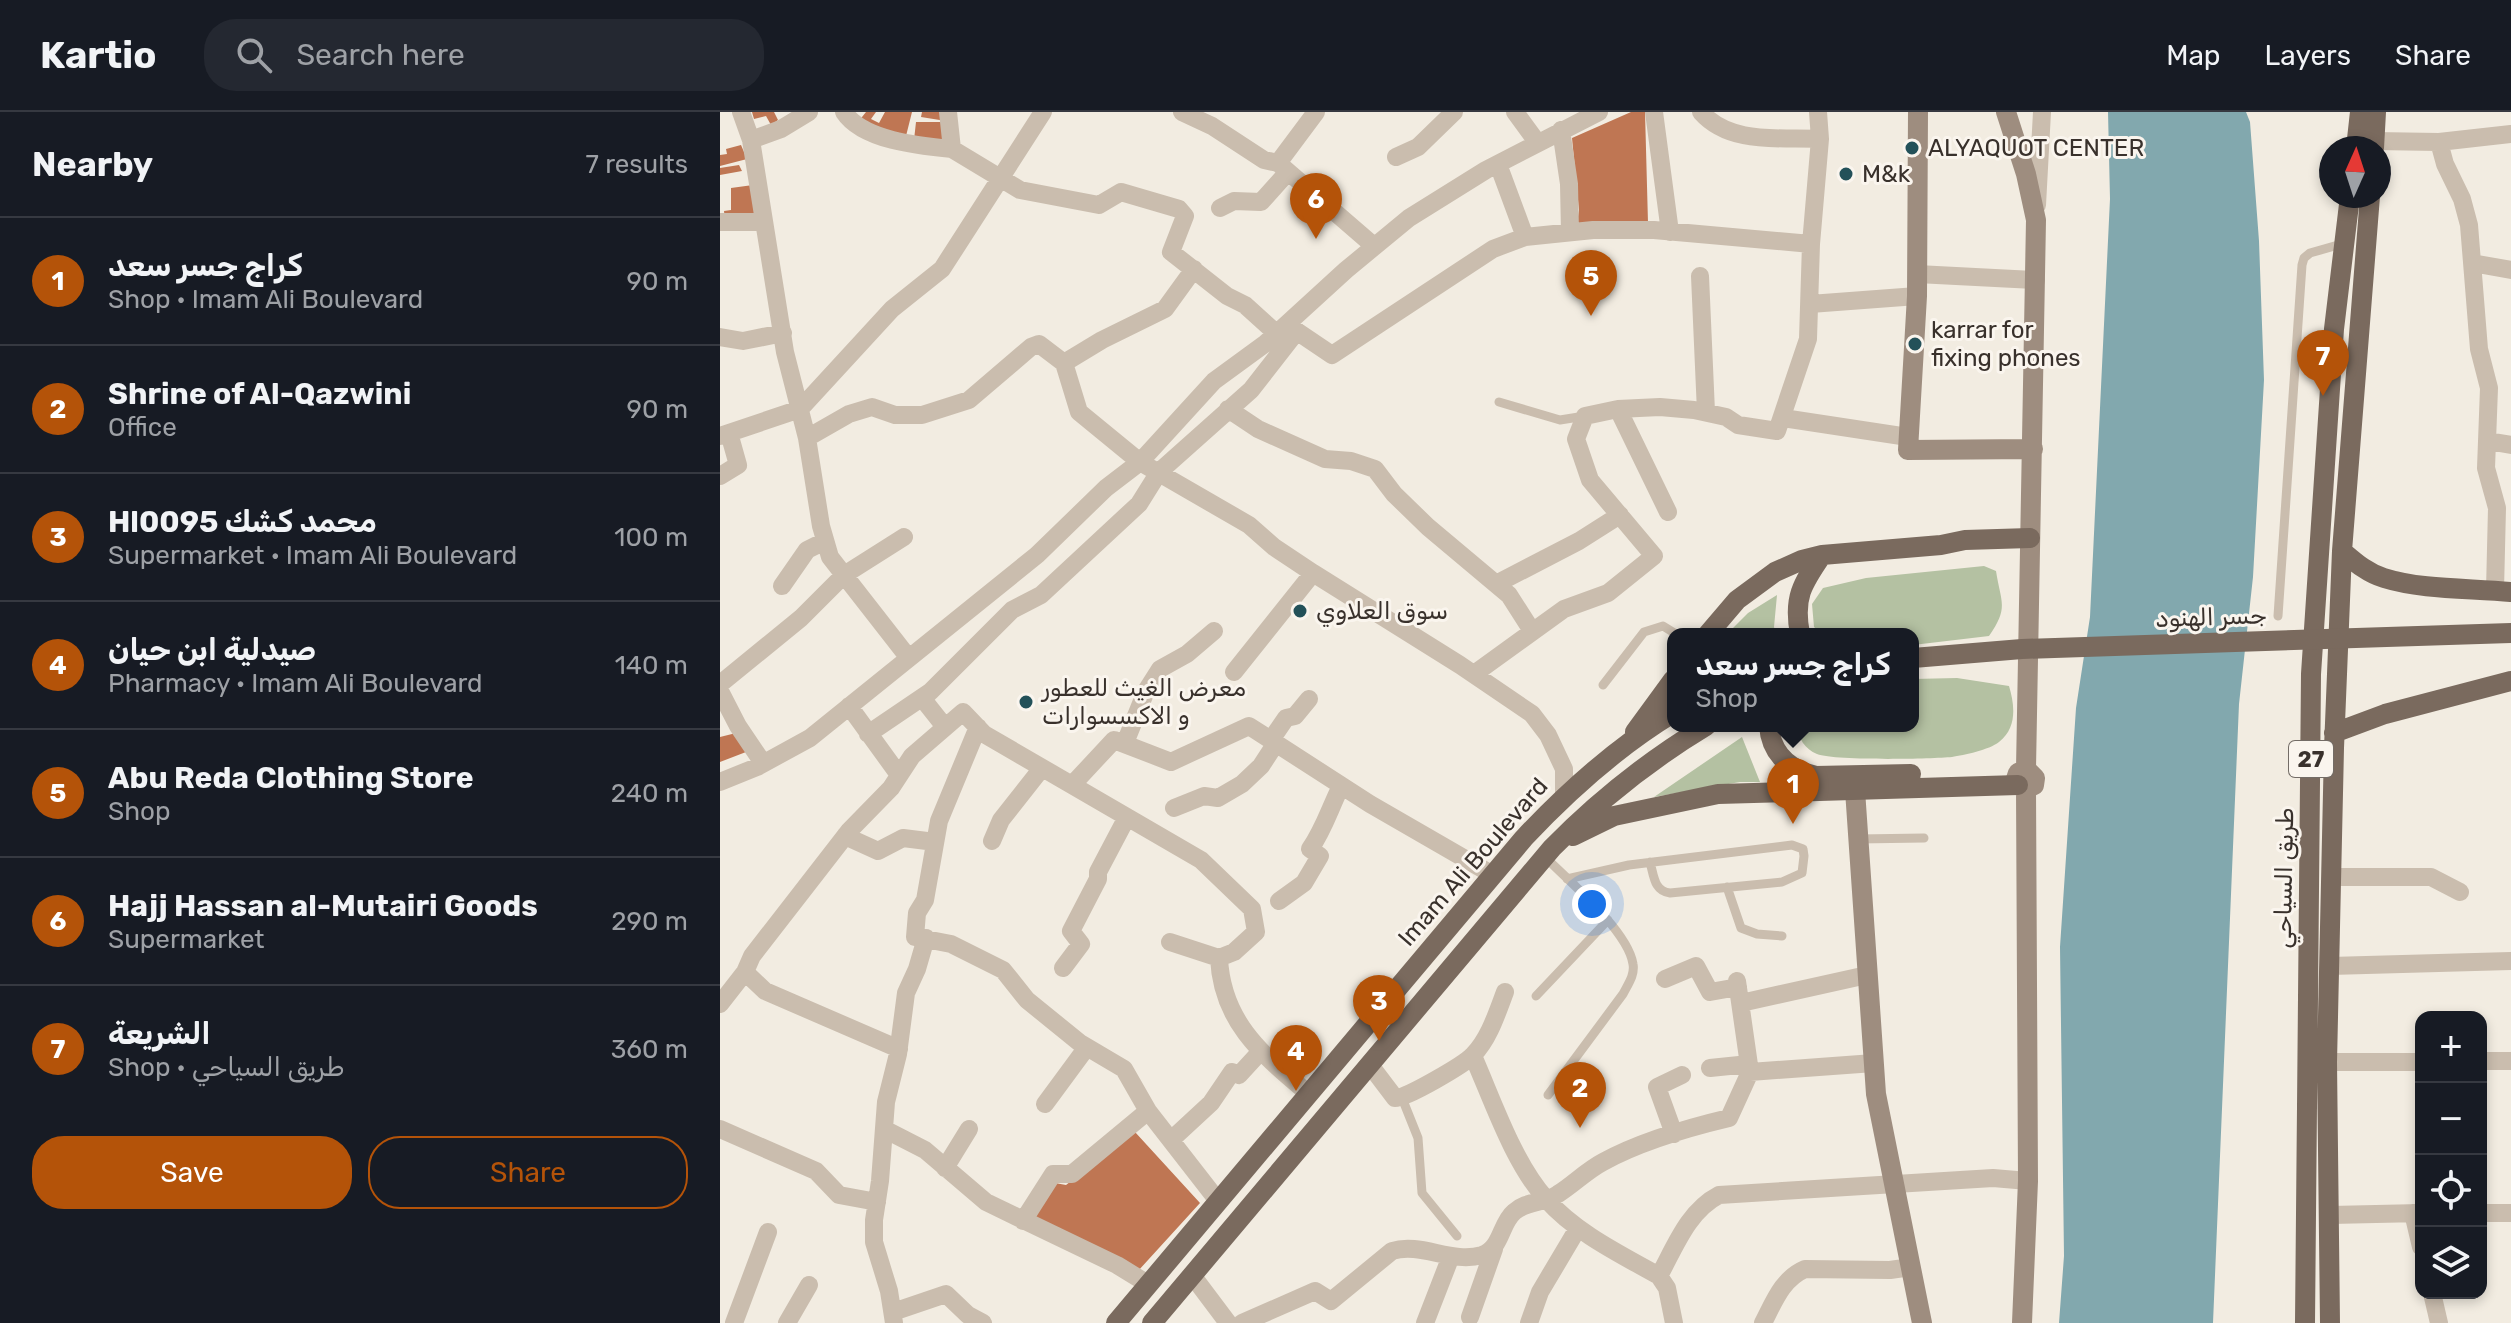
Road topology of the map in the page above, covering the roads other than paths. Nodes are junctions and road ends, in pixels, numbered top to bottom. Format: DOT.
graph roads {
  1 [pos="741,112"];
  2 [pos="809,112"];
  3 [pos="844,112"];
  4 [pos="948,112"];
  5 [pos="1043,112"];
  6 [pos="1182,112"];
  7 [pos="1316,112"];
  8 [pos="1454,112"];
  9 [pos="1515,112"];
  10 [pos="1599,112"];
  11 [pos="1654,112"];
  12 [pos="1701,112"];
  13 [pos="1818,112"];
  14 [pos="1918,112"];
  15 [pos="2006,112"];
  16 [pos="2042,112"];
  17 [pos="2360,112"];
  18 [pos="2376,112"];
  19 [pos="1561,130"];
  20 [pos="2511,134"];
  21 [pos="2366,136"];
  22 [pos="2370,136"];
  23 [pos="1820,139"];
  24 [pos="751,140"];
  25 [pos="1537,142"];
  26 [pos="2439,142"];
  27 [pos="2391,145"];
  28 [pos="952,149"];
  29 [pos="1396,157"];
  30 [pos="1498,164"];
  31 [pos="1282,168"];
  32 [pos="998,179"];
  33 [pos="1220,208"];
  34 [pos="2349,208"];
  35 [pos="2369,208"];
  36 [pos="2036,220"];
  37 [pos="720,222"];
  38 [pos="764,222"];
  39 [pos="1570,232"];
  40 [pos="1670,232"];
  41 [pos="1525,237"];
  42 [pos="2345,243"];
  43 [pos="1811,244"];
  44 [pos="1374,246"];
  45 [pos="2472,263"];
  46 [pos="1194,269"];
  47 [pos="2511,270"];
  48 [pos="1917,274"];
  49 [pos="1700,276"];
  50 [pos="2036,280"];
  51 [pos="1917,296"];
  52 [pos="1810,304"];
  53 [pos="2337,306"];
  54 [pos="2361,309"];
  55 [pos="1286,329"];
  56 [pos="783,333"];
  57 [pos="720,337"];
  58 [pos="2333,346"];
  59 [pos="2358,346"];
  60 [pos="1064,363"];
  61 [pos="1499,402"];
  62 [pos="800,409"];
  63 [pos="1228,409"];
  64 [pos="1618,409"];
  65 [pos="1706,412"];
  66 [pos="1585,416"];
  67 [pos="1780,424"];
  68 [pos="724,435"];
  69 [pos="1908,437"];
  70 [pos="807,438"];
  71 [pos="2488,441"];
  72 [pos="2511,445"];
  73 [pos="2033,449"];
  74 [pos="1140,462"];
  75 [pos="1159,472"];
  76 [pos="720,476"];
  77 [pos="1668,512"];
  78 [pos="1620,515"];
  79 [pos="904,537"];
  80 [pos="825,541"];
  81 [pos="2030,545"];
  82 [pos="2342,551"];
  83 [pos="1822,555"];
  84 [pos="1313,573"];
  85 [pos="844,575"];
  86 [pos="1496,584"];
  87 [pos="782,586"];
  88 [pos="2503,591"];
  89 [pos="2278,616"];
  90 [pos="1667,628"];
  91 [pos="1713,628"];
  92 [pos="1799,628"];
  93 [pos="1214,631"];
  94 [pos="1532,631"];
  95 [pos="2511,633"];
  96 [pos="908,657"];
  97 [pos="1919,658"];
  98 [pos="1234,672"];
  99 [pos="1474,674"];
  100 [pos="2511,681"];
  101 [pos="720,684"];
  102 [pos="1603,685"];
  103 [pos="1667,688"];
  104 [pos="720,691"];
  105 [pos="922,698"];
  106 [pos="1309,699"];
  107 [pos="849,706"];
  108 [pos="1667,717"];
  109 [pos="945,727"];
  110 [pos="978,727"];
  111 [pos="1697,732"];
  112 [pos="1770,732"];
  113 [pos="2334,733"];
  114 [pos="868,734"];
  115 [pos="1273,741"];
  116 [pos="1125,743"];
  117 [pos="1623,747"];
  118 [pos="763,763"];
  119 [pos="1042,768"];
  120 [pos="899,775"];
  121 [pos="2022,779"];
  122 [pos="720,782"];
  123 [pos="1072,785"];
  124 [pos="1341,786"];
  125 [pos="1855,790"];
  126 [pos="1564,795"];
  127 [pos="1174,808"];
  128 [pos="1127,817"];
  129 [pos="845,836"];
  130 [pos="1524,838"];
  131 [pos="1924,838"];
  132 [pos="1858,839"];
  133 [pos="992,841"];
  134 [pos="935,842"];
  135 [pos="1549,852"];
  136 [pos="1650,862"];
  137 [pos="1493,875"];
  138 [pos="2332,877"];
  139 [pos="1567,879"];
  140 [pos="1727,887"];
  141 [pos="2460,892"];
  142 [pos="1279,901"];
  143 [pos="1608,920"];
  144 [pos="1782,936"];
  145 [pos="926,938"];
  146 [pos="1170,942"];
  147 [pos="1219,958"];
  148 [pos="2511,961"];
  149 [pos="2330,966"];
  150 [pos="1063,968"];
  151 [pos="745,972"];
  152 [pos="1867,975"];
  153 [pos="1665,979"];
  154 [pos="1739,990"];
  155 [pos="1505,992"];
  156 [pos="1536,996"];
  157 [pos="720,1004"];
  158 [pos="1087,1047"];
  159 [pos="899,1049"];
  160 [pos="1261,1051"];
  161 [pos="1473,1056"];
  162 [pos="2487,1061"];
  163 [pos="2511,1061"];
  164 [pos="2327,1062"];
  165 [pos="2415,1062"];
  166 [pos="1874,1063"];
  167 [pos="1370,1065"];
  168 [pos="1710,1068"];
  169 [pos="1750,1068"];
  170 [pos="1682,1075"];
  171 [pos="1309,1094"];
  172 [pos="1548,1095"];
  173 [pos="1402,1098"];
  174 [pos="1045,1104"];
  175 [pos="1148,1111"];
  176 [pos="720,1129"];
  177 [pos="884,1129"];
  178 [pos="969,1129"];
  179 [pos="1674,1134"];
  180 [pos="1171,1140"];
  181 [pos="945,1168"];
  182 [pos="2028,1181"];
  183 [pos="1894,1185"];
  184 [pos="1546,1200"];
  185 [pos="1218,1201"];
  186 [pos="877,1202"];
  187 [pos="2415,1213"];
  188 [pos="2487,1213"];
  189 [pos="2511,1213"];
  190 [pos="2331,1215"];
  191 [pos="1023,1221"];
  192 [pos="1578,1228"];
  193 [pos="768,1232"];
  194 [pos="1457,1236"];
  195 [pos="1494,1249"];
  196 [pos="1451,1256"];
  197 [pos="1911,1267"];
  198 [pos="1192,1275"];
  199 [pos="1659,1276"];
  200 [pos="1148,1284"];
  201 [pos="809,1285"];
  202 [pos="2433,1299"];
  203 [pos="1470,1317"];
  204 [pos="894,1318"];
  205 [pos="734,1323"];
  206 [pos="787,1323"];
  207 [pos="983,1323"];
  208 [pos="1116,1323"];
  209 [pos="1152,1323"];
  210 [pos="1228,1323"];
  211 [pos="1242,1323"];
  212 [pos="1425,1323"];
  213 [pos="1529,1323"];
  214 [pos="1674,1323"];
  215 [pos="1763,1323"];
  216 [pos="1922,1323"];
  217 [pos="2022,1323"];
  218 [pos="2305,1323"];
  219 [pos="2330,1323"];
  220 [pos="2439,1323"];
  1 -- 24 [label="street"];
  2 -- 24 [label="street"];
  3 -- 28 [label="street"];
  4 -- 28 [label="street"];
  5 -- 32 [label="street"];
  6 -- 31 [label="street"];
  7 -- 31 [label="street"];
  8 -- 29 [label="street"];
  9 -- 25 [label="street"];
  10 -- 19 [label="street"];
  11 -- 40 [label="street"];
  12 -- 23 [label="street"];
  13 -- 23 [label="street"];
  14 -- 48 [label="street"];
  15 -- 36 [label="street"];
  16 -- 36 [label="street"];
  17 -- 21 [label="main road"];
  18 -- 22 [label="main road"];
  19 -- 25 [label="street"];
  19 -- 39 [label="street"];
  20 -- 26 [label="street"];
  23 -- 43 [label="street"];
  24 -- 38 [label="street"];
  25 -- 30 [label="street"];
  26 -- 27 [label="street"];
  26 -- 45 [label="street"];
  28 -- 32 [label="street"];
  30 -- 41 [label="street"];
  30 -- 44 [label="street"];
  31 -- 33 [label="street"];
  31 -- 44 [label="street"];
  32 -- 46 [label="street"];
  32 -- 62 [label="street"];
  34 -- 42 [label="main road, طريق السياحي / 27"];
  35 -- 54 [label="main road, طريق السياحي / 27"];
  36 -- 50 [label="street"];
  37 -- 38 [label="street"];
  38 -- 56 [label="street"];
  39 -- 40 [label="street"];
  39 -- 41 [label="street"];
  40 -- 43 [label="street"];
  41 -- 55 [label="street"];
  42 -- 53 [label="main road, طريق السياحي / 27"];
  42 -- 89 [label="lane"];
  43 -- 52 [label="street"];
  44 -- 55 [label="street"];
  45 -- 47 [label="street"];
  45 -- 71 [label="street"];
  46 -- 55 [label="street"];
  46 -- 60 [label="street"];
  48 -- 50 [label="street"];
  48 -- 51 [label="street"];
  49 -- 65 [label="street"];
  50 -- 73 [label="street"];
  51 -- 52 [label="street"];
  51 -- 69 [label="street"];
  52 -- 67 [label="street"];
  53 -- 54 [label="main road"];
  53 -- 58 [label="main road, طريق السياحي / 27"];
  54 -- 59 [label="main road, طريق السياحي / 27"];
  55 -- 63 [label="street"];
  55 -- 74 [label="street"];
  56 -- 57 [label="street"];
  56 -- 62 [label="street"];
  58 -- 59 [label="main road"];
  58 -- 218 [label="main road, طريق السياحي / 27"];
  59 -- 82 [label="main road, طريق السياحي / 27"];
  60 -- 70 [label="street"];
  60 -- 74 [label="street"];
  61 -- 66 [label="lane"];
  62 -- 68 [label="street"];
  62 -- 70 [label="street"];
  63 -- 75 [label="street"];
  63 -- 86 [label="street"];
  64 -- 65 [label="street"];
  64 -- 66 [label="street"];
  64 -- 77 [label="street"];
  65 -- 67 [label="street"];
  66 -- 78 [label="street"];
  67 -- 69 [label="street"];
  68 -- 76 [label="street"];
  69 -- 73 [label="street"];
  70 -- 80 [label="street"];
  71 -- 72 [label="street"];
  71 -- 88 [label="street"];
  73 -- 81 [label="street"];
  74 -- 75 [label="street"];
  74 -- 96 [label="street"];
  75 -- 84 [label="street"];
  75 -- 105 [label="street"];
  78 -- 86 [label="street"];
  78 -- 94 [label="street"];
  79 -- 85 [label="street"];
  80 -- 85 [label="street"];
  80 -- 87 [label="street"];
  81 -- 83 [label="main road"];
  81 -- 121 [label="street"];
  82 -- 88 [label="main road"];
  82 -- 113 [label="main road, طريق السياحي / 27"];
  83 -- 91 [label="main road"];
  83 -- 92 [label="main road"];
  84 -- 98 [label="street"];
  84 -- 99 [label="street"];
  85 -- 96 [label="street"];
  85 -- 101 [label="street"];
  86 -- 94 [label="street"];
  90 -- 102 [label="lane"];
  93 -- 116 [label="street"];
  94 -- 99 [label="street"];
  95 -- 97 [label="main road, جسر الهنود, bridge"];
  96 -- 107 [label="street"];
  99 -- 126 [label="street"];
  100 -- 113 [label="main road"];
  103 -- 117 [label="main road"];
  104 -- 118 [label="street"];
  105 -- 109 [label="street"];
  105 -- 114 [label="street"];
  106 -- 115 [label="street"];
  107 -- 114 [label="street"];
  107 -- 118 [label="street"];
  108 -- 117 [label="main road, Imam Ali Boulevard"];
  109 -- 110 [label="street"];
  109 -- 120 [label="street"];
  110 -- 119 [label="street"];
  110 -- 134 [label="street"];
  111 -- 135 [label="main road"];
  112 -- 121 [label="main road"];
  113 -- 138 [label="main road, طريق السياحي / 27"];
  114 -- 120 [label="street"];
  115 -- 116 [label="street"];
  115 -- 124 [label="street"];
  115 -- 127 [label="street"];
  116 -- 123 [label="street"];
  117 -- 126 [label="main road, Imam Ali Boulevard"];
  118 -- 122 [label="street"];
  119 -- 123 [label="street"];
  119 -- 133 [label="street"];
  120 -- 129 [label="street"];
  121 -- 125 [label="main road"];
  121 -- 182 [label="street"];
  123 -- 128 [label="street"];
  124 -- 137 [label="street"];
  124 -- 142 [label="street"];
  125 -- 132 [label="street"];
  125 -- 135 [label="main road"];
  126 -- 130 [label="main road, Imam Ali Boulevard"];
  128 -- 147 [label="street"];
  128 -- 150 [label="street"];
  129 -- 134 [label="street"];
  129 -- 151 [label="street"];
  130 -- 135 [label="main road"];
  130 -- 137 [label="main road, Imam Ali Boulevard"];
  131 -- 132 [label="lane"];
  132 -- 152 [label="street"];
  134 -- 145 [label="street"];
  135 -- 139 [label="lane"];
  135 -- 167 [label="main road"];
  136 -- 139 [label="lane"];
  136 -- 140 [label="lane"];
  136 -- 140 [label="lane"];
  137 -- 171 [label="main road, Imam Ali Boulevard"];
  138 -- 141 [label="street"];
  138 -- 149 [label="main road, طريق السياحي / 27"];
  139 -- 143 [label="lane"];
  140 -- 144 [label="lane"];
  143 -- 156 [label="lane"];
  143 -- 172 [label="lane"];
  145 -- 158 [label="street"];
  145 -- 159 [label="street"];
  146 -- 147 [label="street"];
  147 -- 160 [label="street"];
  148 -- 149 [label="street"];
  149 -- 164 [label="main road, طريق السياحي / 27"];
  151 -- 157 [label="street"];
  151 -- 159 [label="street"];
  152 -- 154 [label="street"];
  152 -- 166 [label="street"];
  153 -- 154 [label="street"];
  154 -- 169 [label="street"];
  155 -- 161 [label="street"];
  158 -- 174 [label="street"];
  158 -- 175 [label="street"];
  159 -- 177 [label="street"];
  160 -- 171 [label="street"];
  160 -- 180 [label="street"];
  161 -- 173 [label="street"];
  161 -- 184 [label="street"];
  162 -- 163 [label="street"];
  164 -- 165 [label="street"];
  164 -- 190 [label="main road, طريق السياحي / 27"];
  166 -- 169 [label="street"];
  166 -- 183 [label="street"];
  167 -- 173 [label="street"];
  167 -- 198 [label="main road"];
  168 -- 169 [label="street"];
  169 -- 179 [label="street"];
  170 -- 179 [label="street"];
  171 -- 185 [label="main road, Imam Ali Boulevard"];
  173 -- 194 [label="lane"];
  175 -- 180 [label="street"];
  175 -- 191 [label="street"];
  176 -- 186 [label="street"];
  177 -- 181 [label="street"];
  177 -- 186 [label="street"];
  178 -- 181 [label="street"];
  179 -- 184 [label="street"];
  180 -- 185 [label="street"];
  181 -- 191 [label="street"];
  182 -- 183 [label="street"];
  182 -- 217 [label="street"];
  183 -- 197 [label="street"];
  183 -- 199 [label="street"];
  184 -- 192 [label="street"];
  184 -- 195 [label="street"];
  185 -- 200 [label="main road, Imam Ali Boulevard"];
  186 -- 204 [label="street"];
  187 -- 190 [label="street"];
  188 -- 189 [label="street"];
  190 -- 219 [label="main road, طريق السياحي / 27"];
  191 -- 200 [label="street"];
  192 -- 199 [label="street"];
  192 -- 213 [label="street"];
  193 -- 205 [label="street"];
  195 -- 196 [label="street"];
  195 -- 203 [label="street"];
  196 -- 211 [label="street"];
  196 -- 212 [label="street"];
  197 -- 215 [label="street"];
  197 -- 216 [label="street"];
  198 -- 209 [label="main road"];
  198 -- 210 [label="street"];
  199 -- 214 [label="street"];
  200 -- 208 [label="main road, Imam Ali Boulevard"];
  201 -- 206 [label="street"];
  202 -- 220 [label="street"];
  204 -- 207 [label="street"];
}
